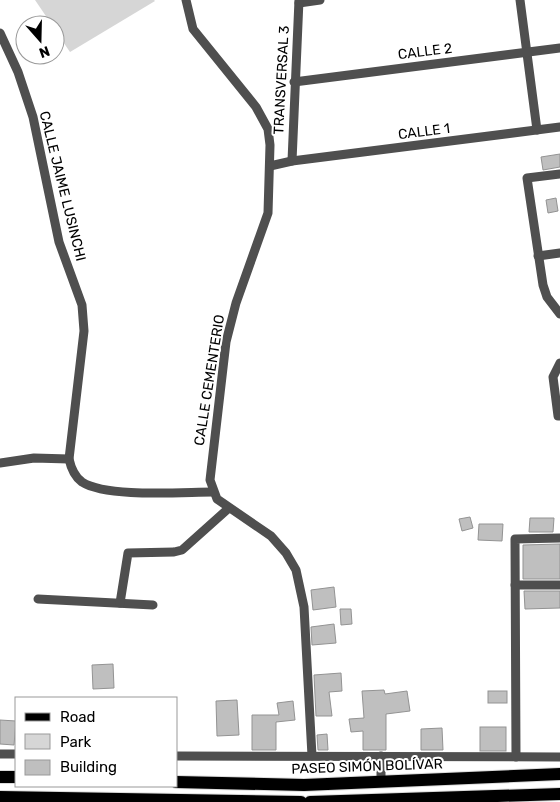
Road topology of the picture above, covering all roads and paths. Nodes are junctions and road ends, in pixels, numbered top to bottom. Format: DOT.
graph roads {
  1 [pos="186,0"];
  2 [pos="320,0"];
  3 [pos="520,0"];
  4 [pos="299,1"];
  5 [pos="0,33"];
  6 [pos="560,48"];
  7 [pos="526,52"];
  8 [pos="294,82"];
  9 [pos="560,127"];
  10 [pos="537,130"];
  11 [pos="292,161"];
  12 [pos="270,166"];
  13 [pos="560,174"];
  14 [pos="560,252"];
  15 [pos="538,256"];
  16 [pos="560,314"];
  17 [pos="560,363"];
  18 [pos="560,416"];
  19 [pos="69,459"];
  20 [pos="0,463"];
  21 [pos="212,492"];
  22 [pos="229,508"];
  23 [pos="560,538"];
  24 [pos="515,585"];
  25 [pos="560,585"];
  26 [pos="38,599"];
  27 [pos="120,603"];
  28 [pos="153,605"];
  29 [pos="0,754"];
  30 [pos="15,754"];
  31 [pos="178,756"];
  32 [pos="312,756"];
  33 [pos="381,756"];
  34 [pos="516,757"];
  35 [pos="560,757"];
  36 [pos="560,774"];
  37 [pos="0,777"];
  38 [pos="15,777"];
  39 [pos="381,781"];
  40 [pos="178,782"];
  41 [pos="239,785"];
  42 [pos="558,795"];
  43 [pos="0,797"];
  44 [pos="240,802"];
  45 [pos="301,802"];
  46 [pos="310,802"];
  1 -- 12 [label="street, CALLE CEMENTERIO"];
  2 -- 4 [label="street"];
  3 -- 7 [label="street"];
  4 -- 8 [label="street, TRANSVERSAL 3"];
  5 -- 19 [label="street, CALLE JAIME LUSINCHI"];
  6 -- 7 [label="street, CALLE 2"];
  7 -- 8 [label="street, CALLE 2"];
  7 -- 10 [label="street"];
  8 -- 11 [label="street, TRANSVERSAL 3"];
  9 -- 10 [label="street, CALLE 1"];
  10 -- 11 [label="street, CALLE 1"];
  11 -- 12 [label="street, CALLE 1"];
  12 -- 21 [label="street, CALLE CEMENTERIO"];
  13 -- 15 [label="street"];
  14 -- 15 [label="street"];
  15 -- 16 [label="street"];
  17 -- 18 [label="street"];
  19 -- 20 [label="street"];
  19 -- 21 [label="street"];
  21 -- 22 [label="street"];
  22 -- 27 [label="street"];
  22 -- 32 [label="street"];
  23 -- 24 [label="street"];
  24 -- 25 [label="street"];
  24 -- 34 [label="street"];
  26 -- 27 [label="street"];
  27 -- 28 [label="street"];
  29 -- 30 [label="street"];
  31 -- 32 [label="street, PASEO SIMÓN BOLÍVAR"];
  32 -- 33 [label="street, PASEO SIMÓN BOLÍVAR"];
  33 -- 34 [label="street, PASEO SIMÓN BOLÍVAR"];
  33 -- 39 [label="street"];
  34 -- 35 [label="street, PASEO SIMÓN BOLÍVAR"];
  36 -- 39 [label="main road, PASEO SIMÓN BOLÍVAR"];
  37 -- 38 [label="main road"];
  39 -- 41 [label="main road, PASEO SIMÓN BOLÍVAR"];
  40 -- 41 [label="main road, PASEO SIMÓN BOLÍVAR"];
  41 -- 44 [label="main road"];
  42 -- 46 [label="main road"];
  43 -- 44 [label="main road"];
  44 -- 45 [label="main road"];
}
